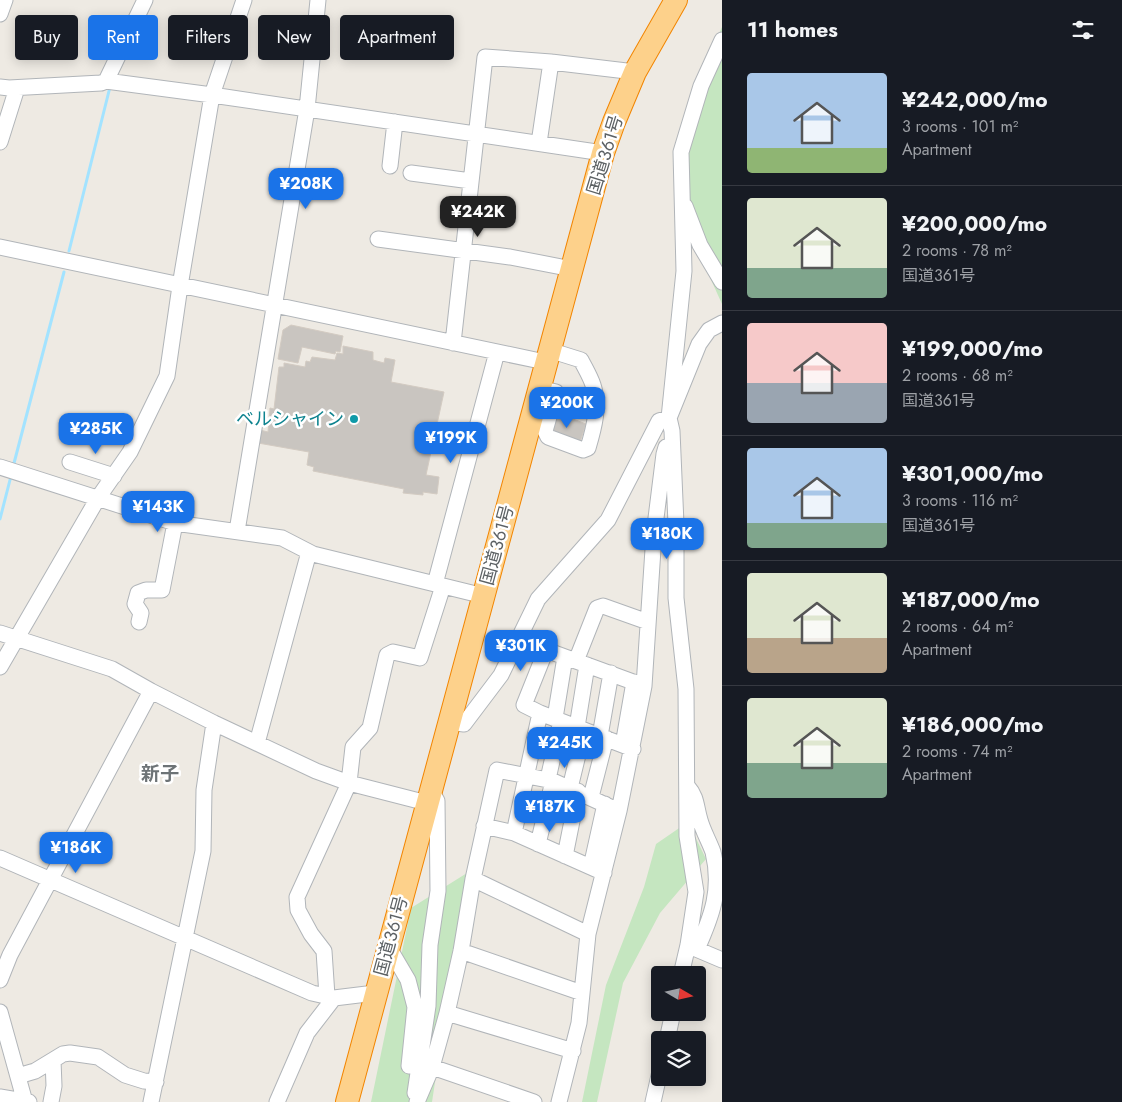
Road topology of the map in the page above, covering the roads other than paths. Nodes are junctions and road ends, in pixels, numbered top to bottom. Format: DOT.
graph roads {
  1 [pos="5,0"];
  2 [pos="145,0"];
  3 [pos="244,0"];
  4 [pos="318,0"];
  5 [pos="676,0"];
  6 [pos="0,14"];
  7 [pos="722,40"];
  8 [pos="551,62"];
  9 [pos="634,72"];
  10 [pos="110,82"];
  11 [pos="0,87"];
  12 [pos="17,88"];
  13 [pos="212,95"];
  14 [pos="307,109"];
  15 [pos="395,122"];
  16 [pos="476,134"];
  17 [pos="0,142"];
  18 [pos="539,143"];
  19 [pos="603,154"];
  20 [pos="390,166"];
  21 [pos="411,173"];
  22 [pos="471,181"];
  23 [pos="682,198"];
  24 [pos="378,239"];
  25 [pos="0,247"];
  26 [pos="463,251"];
  27 [pos="572,270"];
  28 [pos="722,282"];
  29 [pos="180,286"];
  30 [pos="275,306"];
  31 [pos="722,323"];
  32 [pos="453,343"];
  33 [pos="496,352"];
  34 [pos="547,356"];
  35 [pos="539,388"];
  36 [pos="670,424"];
  37 [pos="70,462"];
  38 [pos="8,470"];
  39 [pos="114,476"];
  40 [pos="98,498"];
  41 [pos="175,523"];
  42 [pos="237,531"];
  43 [pos="309,552"];
  44 [pos="439,585"];
  45 [pos="484,596"];
  46 [pos="139,622"];
  47 [pos="648,622"];
  48 [pos="0,633"];
  49 [pos="16,639"];
  50 [pos="576,661"];
  51 [pos="0,667"];
  52 [pos="611,673"];
  53 [pos="639,684"];
  54 [pos="151,691"];
  55 [pos="540,713"];
  56 [pos="558,720"];
  57 [pos="449,722"];
  58 [pos="214,723"];
  59 [pos="580,728"];
  60 [pos="603,737"];
  61 [pos="257,744"];
  62 [pos="628,747"];
  63 [pos="526,775"];
  64 [pos="550,780"];
  65 [pos="349,783"];
  66 [pos="686,784"];
  67 [pos="580,792"];
  68 [pos="428,796"];
  69 [pos="605,804"];
  70 [pos="620,811"];
  71 [pos="484,826"];
  72 [pos="514,833"];
  73 [pos="538,844"];
  74 [pos="565,856"];
  75 [pos="0,858"];
  76 [pos="597,870"];
  77 [pos="473,879"];
  78 [pos="51,880"];
  79 [pos="588,934"];
  80 [pos="185,938"];
  81 [pos="388,946"];
  82 [pos="692,947"];
  83 [pos="461,951"];
  84 [pos="722,960"];
  85 [pos="685,966"];
  86 [pos="0,980"];
  87 [pos="375,993"];
  88 [pos="582,993"];
  89 [pos="330,997"];
  90 [pos="0,1012"];
  91 [pos="446,1013"];
  92 [pos="573,1051"];
  93 [pos="53,1060"];
  94 [pos="432,1068"];
  95 [pos="18,1076"];
  96 [pos="156,1082"];
  97 [pos="657,1086"];
  98 [pos="0,1097"];
  99 [pos="27,1102"];
  100 [pos="51,1102"];
  101 [pos="151,1102"];
  102 [pos="277,1102"];
  103 [pos="346,1102"];
  104 [pos="408,1102"];
  105 [pos="415,1102"];
  106 [pos="534,1102"];
  107 [pos="559,1102"];
  108 [pos="653,1102"];
  1 -- 6 [label="street"];
  2 -- 10 [label="street"];
  3 -- 13 [label="street"];
  4 -- 14 [label="street"];
  5 -- 9 [label="highway, 国道361号"];
  7 -- 23 [label="street"];
  8 -- 9 [label="street"];
  8 -- 16 [label="street"];
  8 -- 18 [label="street"];
  9 -- 19 [label="highway, 国道361号"];
  10 -- 12 [label="street"];
  10 -- 13 [label="street"];
  11 -- 12 [label="street"];
  12 -- 17 [label="street"];
  13 -- 14 [label="street"];
  13 -- 29 [label="street"];
  14 -- 15 [label="street"];
  14 -- 30 [label="street"];
  15 -- 16 [label="street"];
  15 -- 20 [label="street"];
  16 -- 18 [label="street"];
  16 -- 22 [label="street"];
  18 -- 19 [label="street"];
  19 -- 27 [label="highway, 国道361号"];
  21 -- 22 [label="street"];
  22 -- 26 [label="street"];
  23 -- 28 [label="street"];
  23 -- 36 [label="street"];
  24 -- 26 [label="street"];
  25 -- 29 [label="street"];
  26 -- 27 [label="street"];
  26 -- 32 [label="street"];
  27 -- 34 [label="highway, 国道361号"];
  29 -- 30 [label="street"];
  29 -- 39 [label="street"];
  30 -- 32 [label="street"];
  30 -- 42 [label="street"];
  31 -- 36 [label="street"];
  32 -- 33 [label="street"];
  33 -- 34 [label="street"];
  33 -- 44 [label="street"];
  34 -- 35 [label="highway, 国道361号"];
  34 -- 35 [label="street"];
  35 -- 45 [label="highway, 国道361号"];
  36 -- 47 [label="street"];
  36 -- 57 [label="street"];
  36 -- 66 [label="street"];
  37 -- 39 [label="street"];
  38 -- 40 [label="street"];
  39 -- 40 [label="street"];
  40 -- 41 [label="street"];
  40 -- 49 [label="street"];
  41 -- 42 [label="street"];
  41 -- 46 [label="street"];
  42 -- 43 [label="street"];
  43 -- 44 [label="street"];
  43 -- 61 [label="street"];
  44 -- 45 [label="street"];
  44 -- 65 [label="street"];
  45 -- 57 [label="highway, 国道361号"];
  47 -- 50 [label="street"];
  47 -- 53 [label="street"];
  48 -- 49 [label="street"];
  49 -- 51 [label="street"];
  49 -- 54 [label="street"];
  50 -- 52 [label="street"];
  50 -- 55 [label="street"];
  50 -- 56 [label="street"];
  50 -- 59 [label="street"];
  52 -- 53 [label="street"];
  52 -- 60 [label="street"];
  53 -- 62 [label="street"];
  54 -- 58 [label="street"];
  54 -- 78 [label="street"];
  55 -- 56 [label="street"];
  55 -- 63 [label="street"];
  56 -- 59 [label="street"];
  56 -- 64 [label="street"];
  57 -- 68 [label="highway, 国道361号"];
  58 -- 61 [label="street"];
  58 -- 80 [label="street"];
  59 -- 60 [label="street"];
  59 -- 67 [label="street"];
  60 -- 62 [label="street"];
  60 -- 67 [label="street"];
  61 -- 65 [label="street"];
  62 -- 70 [label="street"];
  63 -- 64 [label="street"];
  63 -- 71 [label="street"];
  63 -- 72 [label="street"];
  64 -- 67 [label="street"];
  64 -- 73 [label="street"];
  65 -- 68 [label="street"];
  65 -- 89 [label="street"];
  66 -- 82 [label="street"];
  66 -- 82 [label="street"];
  67 -- 69 [label="street"];
  67 -- 74 [label="street"];
  68 -- 81 [label="highway, 国道361号"];
  68 -- 105 [label="street"];
  69 -- 70 [label="street"];
  69 -- 76 [label="street"];
  70 -- 76 [label="street"];
  71 -- 72 [label="street"];
  71 -- 77 [label="street"];
  72 -- 73 [label="street"];
  73 -- 74 [label="street"];
  74 -- 76 [label="street"];
  75 -- 78 [label="street"];
  76 -- 79 [label="street"];
  77 -- 79 [label="street"];
  77 -- 83 [label="street"];
  78 -- 80 [label="street"];
  78 -- 86 [label="street"];
  79 -- 88 [label="street"];
  80 -- 89 [label="street"];
  80 -- 96 [label="street"];
  81 -- 87 [label="highway, 国道361号"];
  81 -- 104 [label="street"];
  82 -- 84 [label="street"];
  82 -- 85 [label="street"];
  83 -- 88 [label="street"];
  83 -- 91 [label="street"];
  87 -- 89 [label="street"];
  87 -- 103 [label="highway, 国道361号"];
  88 -- 92 [label="street"];
  89 -- 102 [label="street"];
  90 -- 95 [label="street"];
  91 -- 92 [label="street"];
  91 -- 94 [label="street"];
  92 -- 107 [label="street"];
  93 -- 95 [label="street"];
  93 -- 96 [label="street"];
  93 -- 100 [label="street"];
  94 -- 105 [label="street"];
  94 -- 106 [label="street"];
  95 -- 99 [label="street"];
  96 -- 101 [label="street"];
  97 -- 108 [label="street"];
  98 -- 99 [label="street"];
}
